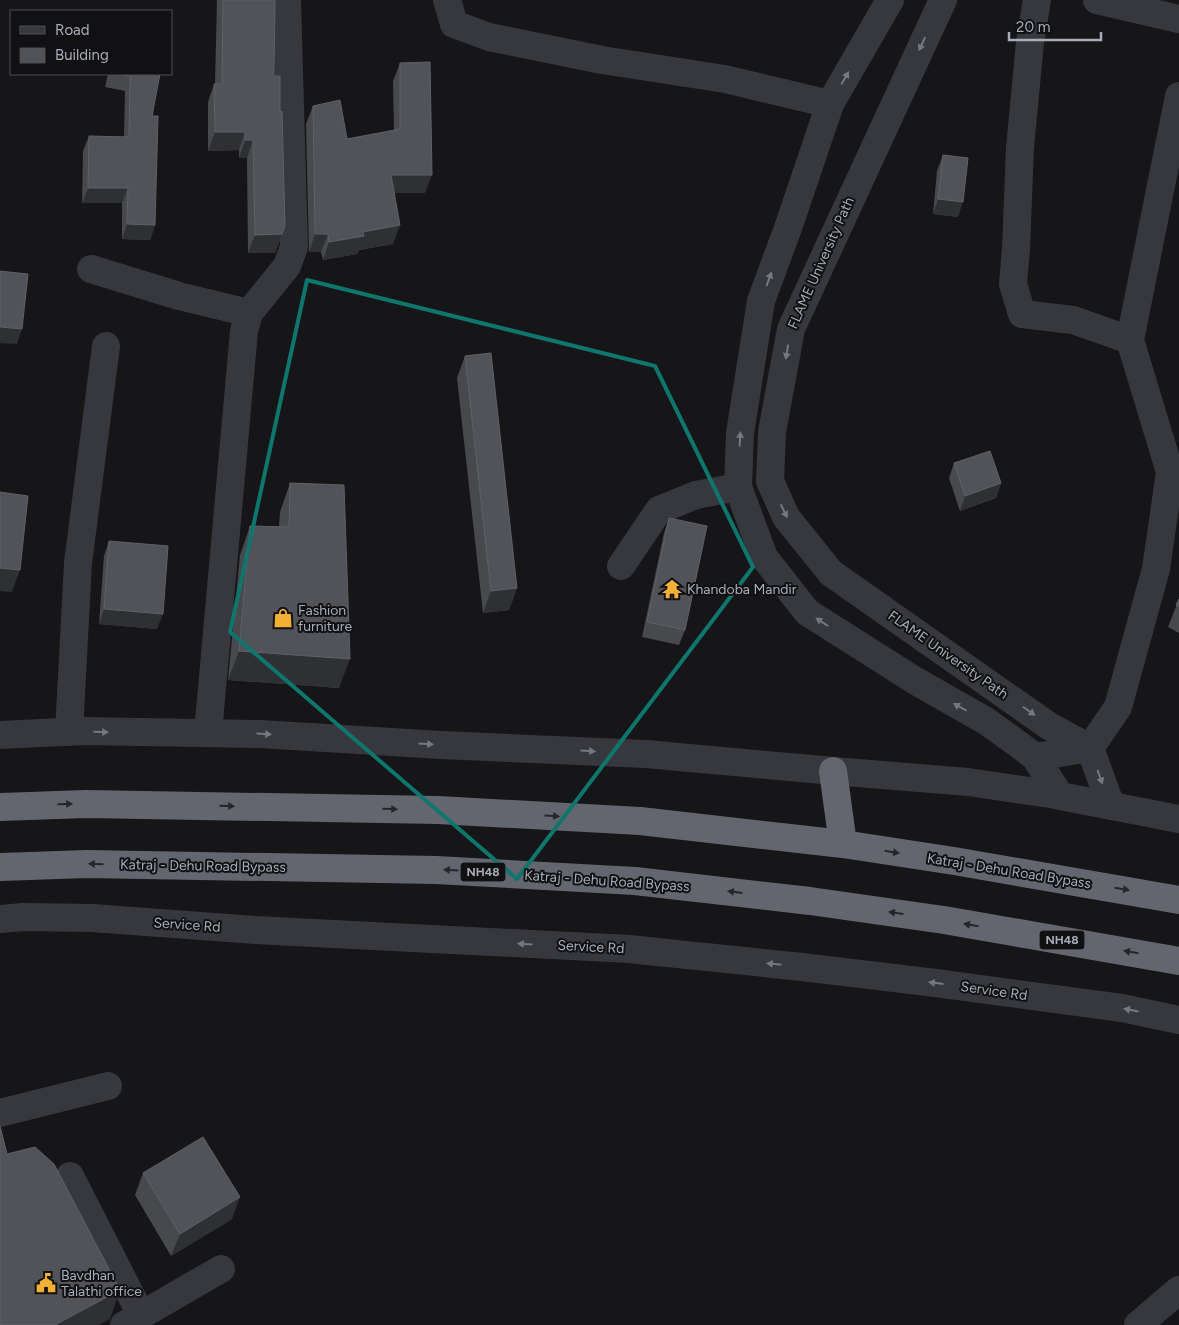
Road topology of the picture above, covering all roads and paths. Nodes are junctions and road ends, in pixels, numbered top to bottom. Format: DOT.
graph roads {
  1 [pos="287,0"];
  2 [pos="447,0"];
  3 [pos="890,0"];
  4 [pos="943,0"];
  5 [pos="1037,0"];
  6 [pos="1097,0"];
  7 [pos="1179,19"];
  8 [pos="830,104"];
  9 [pos="1178,106"];
  10 [pos="91,269"];
  11 [pos="249,313"];
  12 [pos="1130,340"];
  13 [pos="106,346"];
  14 [pos="738,487"];
  15 [pos="621,566"];
  16 [pos="69,732"];
  17 [pos="208,733"];
  18 [pos="0,735"];
  19 [pos="1090,748"];
  20 [pos="1035,757"];
  21 [pos="833,772"];
  22 [pos="1060,796"];
  23 [pos="1111,806"];
  24 [pos="8,807"];
  25 [pos="1179,819"];
  26 [pos="843,844"];
  27 [pos="9,866"];
  28 [pos="1179,900"];
  29 [pos="0,919"];
  30 [pos="1179,961"];
  31 [pos="1179,1020"];
  32 [pos="108,1086"];
  33 [pos="0,1113"];
  34 [pos="70,1176"];
  35 [pos="221,1269"];
  36 [pos="1179,1290"];
  37 [pos="133,1320"];
  38 [pos="1138,1325"];
  1 -- 11 [label="street"];
  2 -- 8 [label="street"];
  8 -- 3 [label="street, one-way"];
  4 -- 19 [label="street, FLAME University Path, one-way"];
  5 -- 12 [label="street"];
  6 -- 7 [label="street"];
  14 -- 8 [label="street, one-way"];
  9 -- 12 [label="street"];
  10 -- 11 [label="street"];
  11 -- 17 [label="street"];
  12 -- 19 [label="street"];
  13 -- 16 [label="street"];
  14 -- 15 [label="street"];
  20 -- 14 [label="street, one-way"];
  16 -- 17 [label="street, one-way"];
  16 -- 18 [label="street"];
  17 -- 21 [label="street, one-way"];
  19 -- 20 [label="street"];
  19 -- 23 [label="street, one-way"];
  20 -- 22 [label="street"];
  21 -- 22 [label="street"];
  21 -- 26 [label="highway"];
  22 -- 23 [label="street"];
  23 -- 25 [label="street"];
  24 -- 26 [label="highway, Katraj - Dehu Road Bypass, one-way"];
  26 -- 28 [label="highway, Katraj - Dehu Road Bypass, one-way"];
  30 -- 27 [label="highway, Katraj - Dehu Road Bypass / NH48, one-way"];
  31 -- 29 [label="street, Service Rd, one-way"];
  32 -- 33 [label="street"];
  34 -- 37 [label="street"];
  35 -- 37 [label="street"];
  36 -- 38 [label="street"];
}
